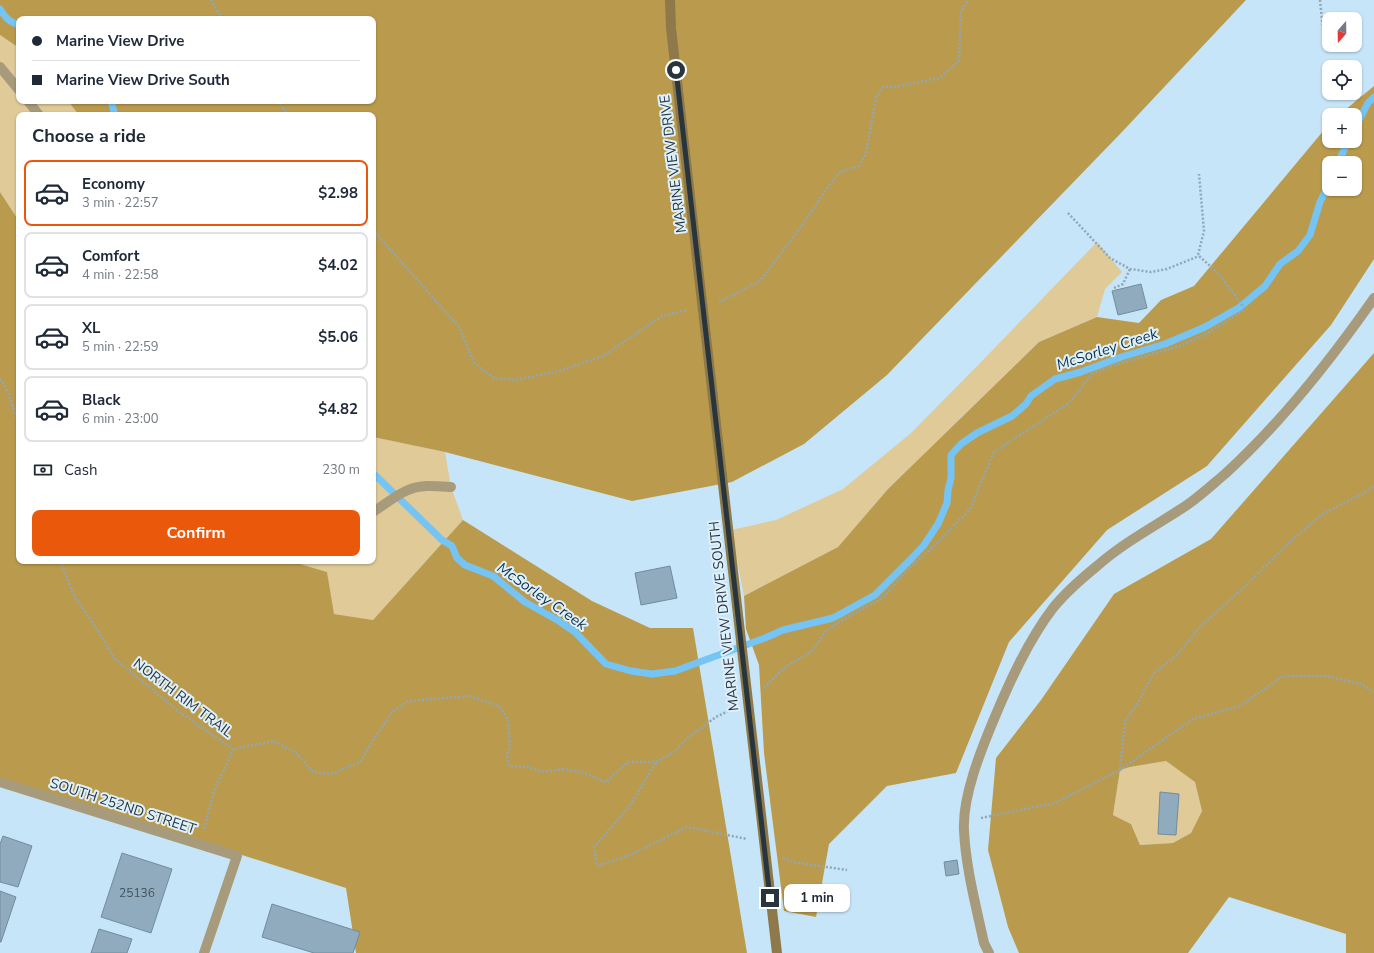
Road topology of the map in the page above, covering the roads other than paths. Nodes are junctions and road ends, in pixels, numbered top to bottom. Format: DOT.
graph roads {
  1 [pos="670,0"];
  2 [pos="0,67"];
  3 [pos="16,86"];
  4 [pos="30,104"];
  5 [pos="37,112"];
  6 [pos="700,276"];
  7 [pos="1374,298"];
  8 [pos="451,487"];
  9 [pos="376,510"];
  10 [pos="0,782"];
  11 [pos="204,953"];
  12 [pos="777,953"];
  13 [pos="989,953"];
  1 -- 6 [label="main road, MARINE VIEW DRIVE"];
  2 -- 3 [label="street"];
  4 -- 5 [label="street"];
  6 -- 12 [label="main road, MARINE VIEW DRIVE SOUTH, bridge"];
  7 -- 13 [label="street"];
  8 -- 9 [label="street"];
  10 -- 11 [label="street, SOUTH 252ND STREET"];
}
